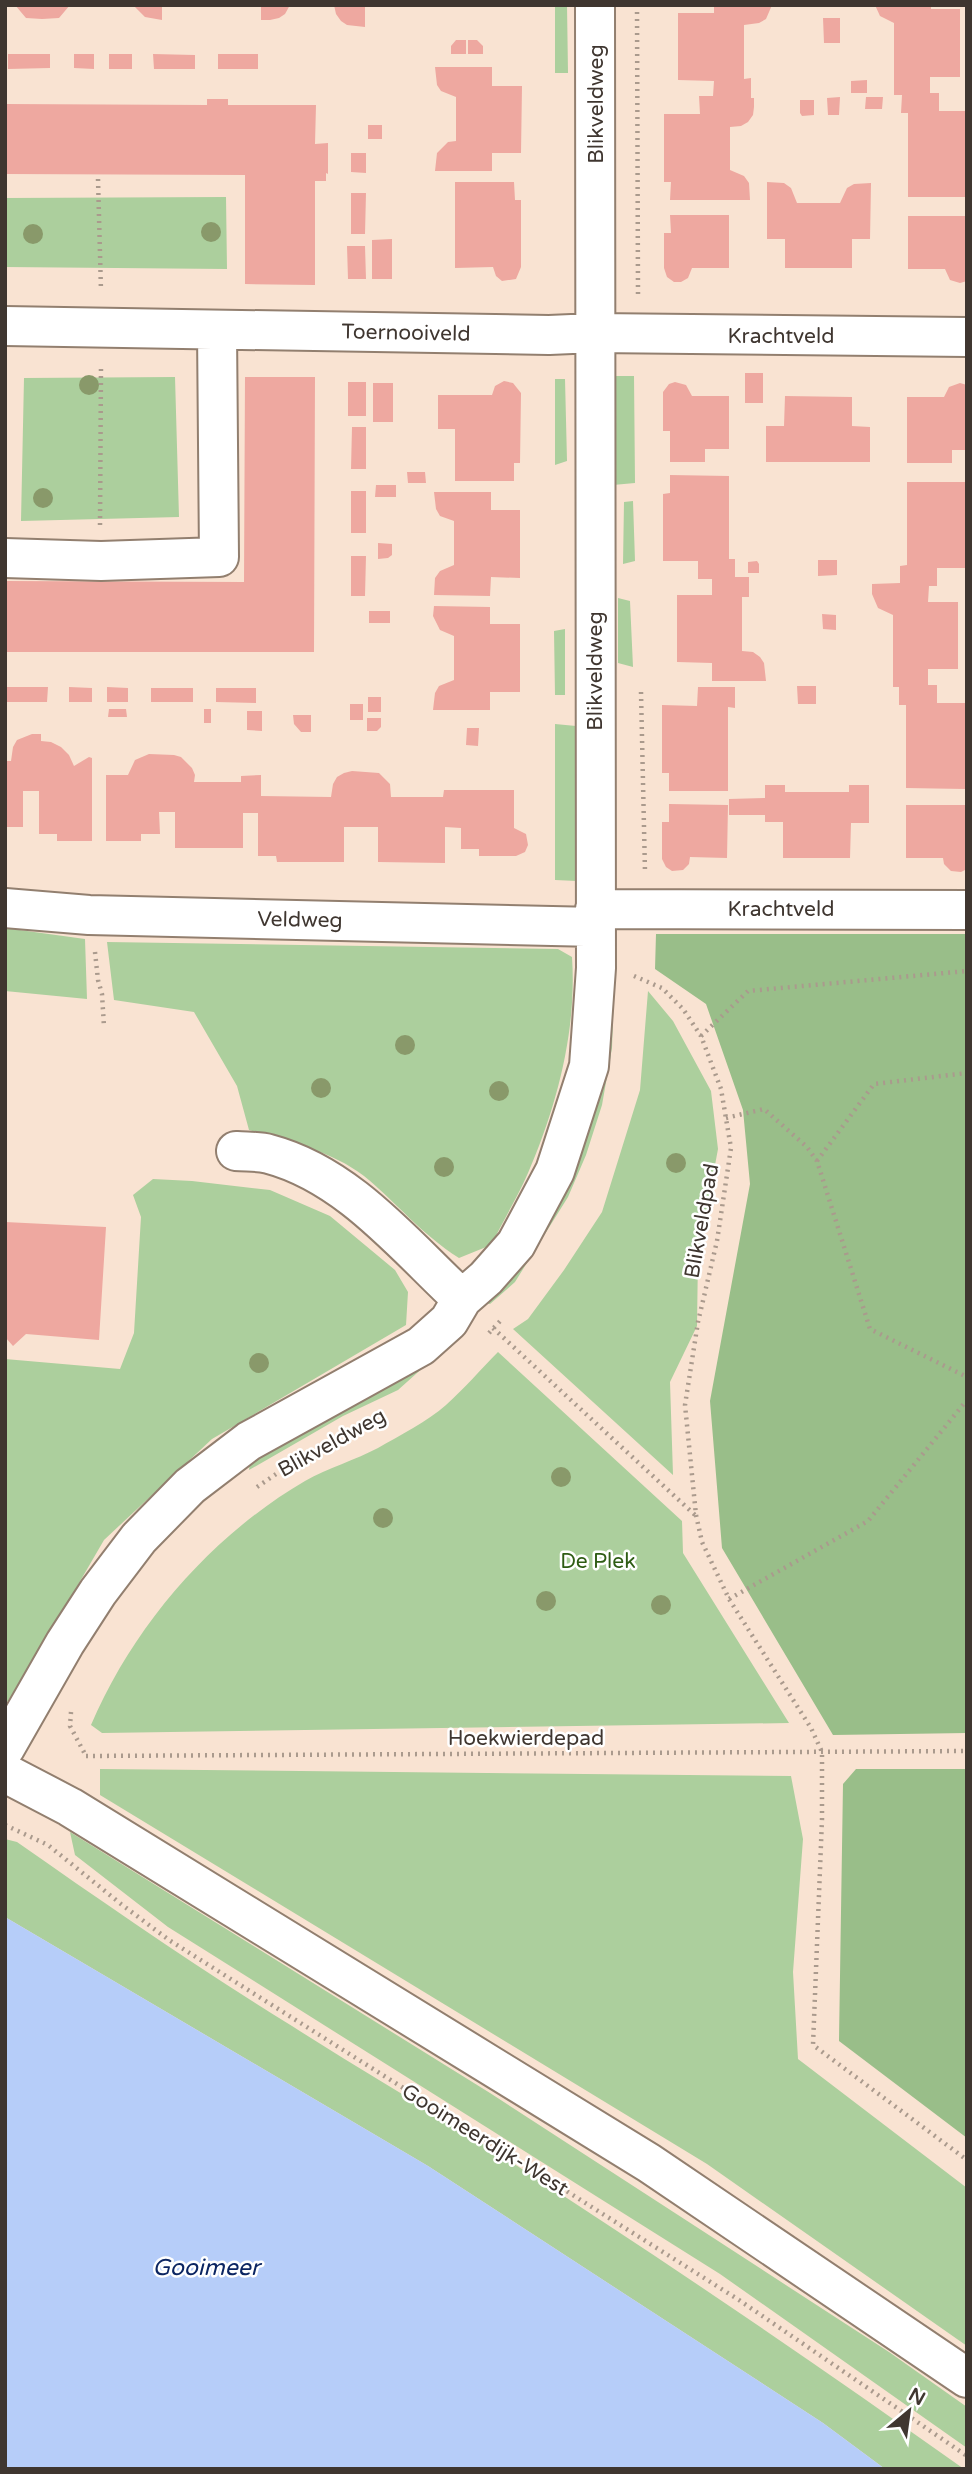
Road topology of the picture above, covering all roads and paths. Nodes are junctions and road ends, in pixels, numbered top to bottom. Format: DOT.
graph roads {
  1 [pos="595,5"];
  2 [pos="637,5"];
  3 [pos="99,179"];
  4 [pos="5,326"];
  5 [pos="102,329"];
  6 [pos="217,330"];
  7 [pos="595,333"];
  8 [pos="638,334"];
  9 [pos="967,337"];
  10 [pos="5,558"];
  11 [pos="101,562"];
  12 [pos="641,692"];
  13 [pos="645,873"];
  14 [pos="5,908"];
  15 [pos="967,910"];
  16 [pos="596,918"];
  17 [pos="967,971"];
  18 [pos="627,973"];
  19 [pos="701,1037"];
  20 [pos="967,1073"];
  21 [pos="726,1118"];
  22 [pos="236,1151"];
  23 [pos="817,1161"];
  24 [pos="462,1299"];
  25 [pos="510,1309"];
  26 [pos="494,1328"];
  27 [pos="485,1338"];
  28 [pos="967,1377"];
  29 [pos="967,1400"];
  30 [pos="396,1407"];
  31 [pos="352,1431"];
  32 [pos="286,1467"];
  33 [pos="254,1489"];
  34 [pos="696,1515"];
  35 [pos="729,1600"];
  36 [pos="71,1711"];
  37 [pos="5,1748"];
  38 [pos="967,1751"];
  39 [pos="822,1752"];
  40 [pos="5,1773"];
  41 [pos="5,1825"];
  42 [pos="967,2160"];
  43 [pos="967,2378"];
  44 [pos="967,2456"];
  1 -- 7 [label="street, Blikveldweg"];
  2 -- 8 [label="path"];
  3 -- 5 [label="path"];
  4 -- 5 [label="street, Toernooiveld"];
  5 -- 6 [label="street, Toernooiveld"];
  5 -- 11 [label="path"];
  6 -- 7 [label="street, Toernooiveld"];
  6 -- 11 [label="street"];
  7 -- 8 [label="street, Krachtveld"];
  7 -- 16 [label="street, Blikveldweg"];
  8 -- 9 [label="street, Krachtveld"];
  10 -- 11 [label="street"];
  12 -- 13 [label="path"];
  14 -- 16 [label="street, Veldweg"];
  15 -- 16 [label="street, Krachtveld"];
  16 -- 24 [label="street, Blikveldweg"];
  17 -- 19 [label="path"];
  18 -- 19 [label="path, Blikveldpad"];
  19 -- 21 [label="path, Blikveldpad"];
  20 -- 23 [label="path"];
  21 -- 23 [label="path"];
  21 -- 34 [label="path, Blikveldpad"];
  22 -- 24 [label="street"];
  23 -- 28 [label="path"];
  24 -- 26 [label="path"];
  24 -- 37 [label="street, Blikveldweg"];
  25 -- 26 [label="path"];
  26 -- 27 [label="path"];
  26 -- 34 [label="path"];
  29 -- 35 [label="path"];
  30 -- 31 [label="path, Blikveldweg"];
  32 -- 33 [label="path, Blikveldweg"];
  34 -- 35 [label="path, Blikveldpad"];
  35 -- 39 [label="path, Blikveldpad"];
  36 -- 39 [label="path, Hoekwierdepad"];
  38 -- 39 [label="path, Hoekwierdepad"];
  39 -- 42 [label="path"];
  40 -- 43 [label="street"];
  41 -- 44 [label="path, Gooimeerdijk-West"];
}
